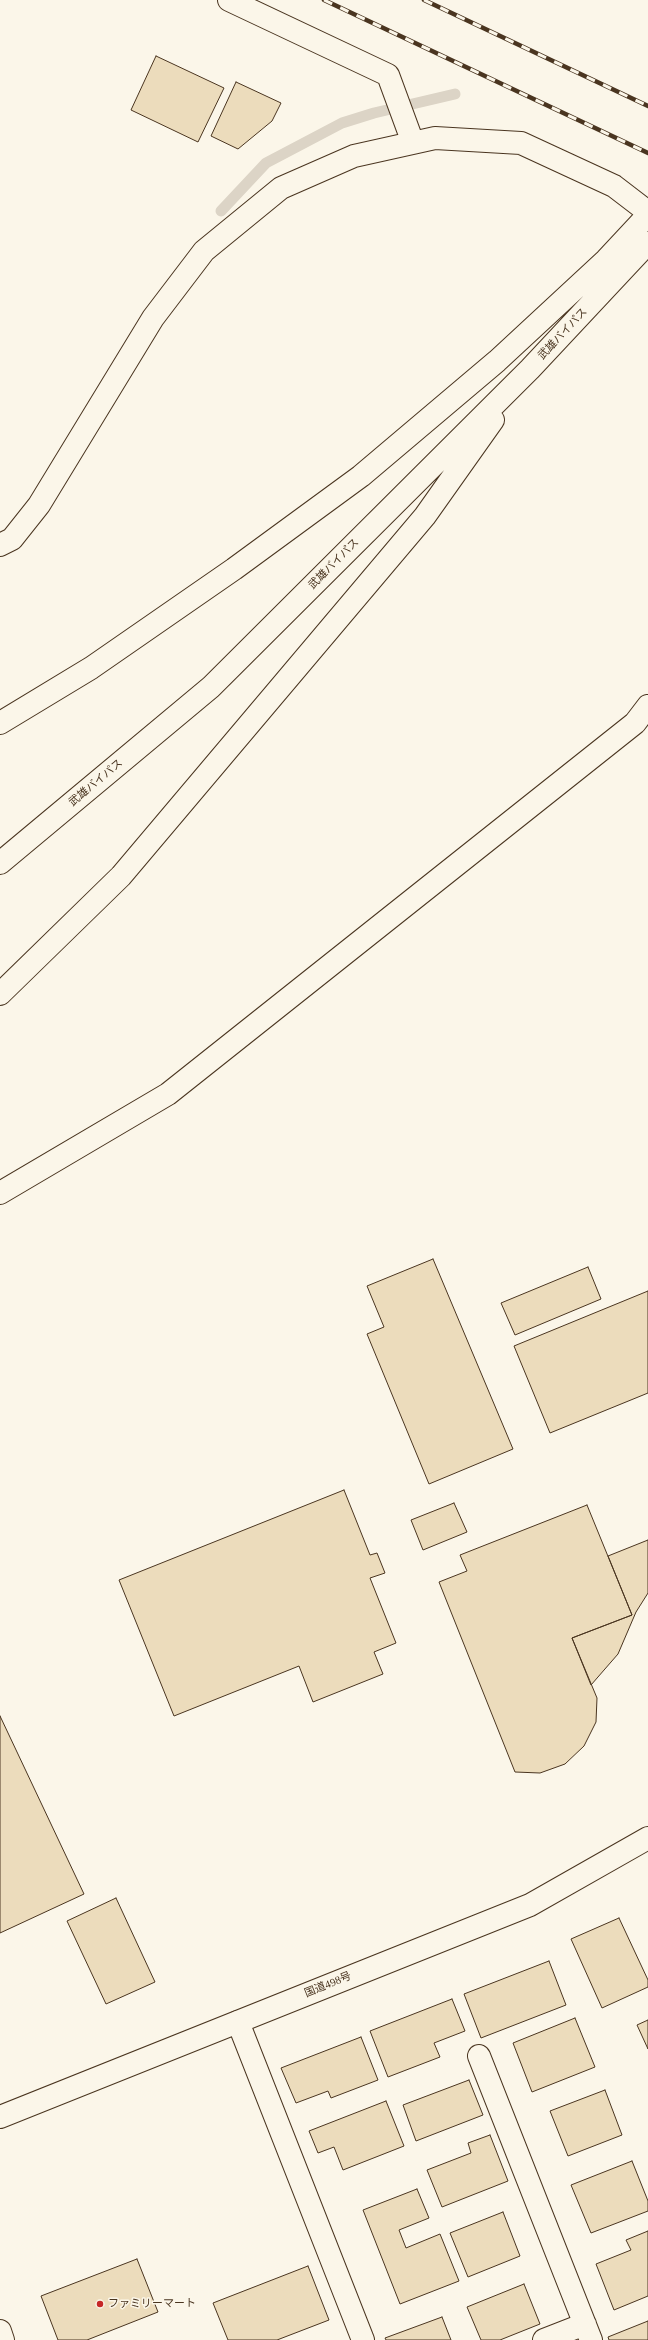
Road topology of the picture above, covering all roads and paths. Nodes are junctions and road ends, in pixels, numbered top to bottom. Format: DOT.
graph roads {
  1 [pos="229,0"];
  2 [pos="413,143"];
  3 [pos="648,214"];
  4 [pos="648,243"];
  5 [pos="530,369"];
  6 [pos="0,545"];
  7 [pos="648,706"];
  8 [pos="0,723"];
  9 [pos="0,863"];
  10 [pos="0,994"];
  11 [pos="0,1193"];
  12 [pos="648,1838"];
  13 [pos="238,2022"];
  14 [pos="479,2056"];
  15 [pos="0,2117"];
  16 [pos="0,2331"];
  17 [pos="588,2332"];
  18 [pos="3,2340"];
  19 [pos="363,2340"];
  20 [pos="544,2340"];
  1 -- 2 [label="main road"];
  2 -- 3 [label="main road"];
  2 -- 6 [label="main road"];
  3 -- 8 [label="main road"];
  4 -- 5 [label="main road, 武雄バイパス"];
  5 -- 9 [label="main road, 武雄バイパス"];
  5 -- 10 [label="main road"];
  7 -- 11 [label="main road"];
  12 -- 13 [label="main road, 国道498号"];
  13 -- 15 [label="main road, 国道498号"];
  13 -- 19 [label="main road"];
  14 -- 17 [label="main road"];
  16 -- 18 [label="main road"];
  17 -- 20 [label="main road"];
}
